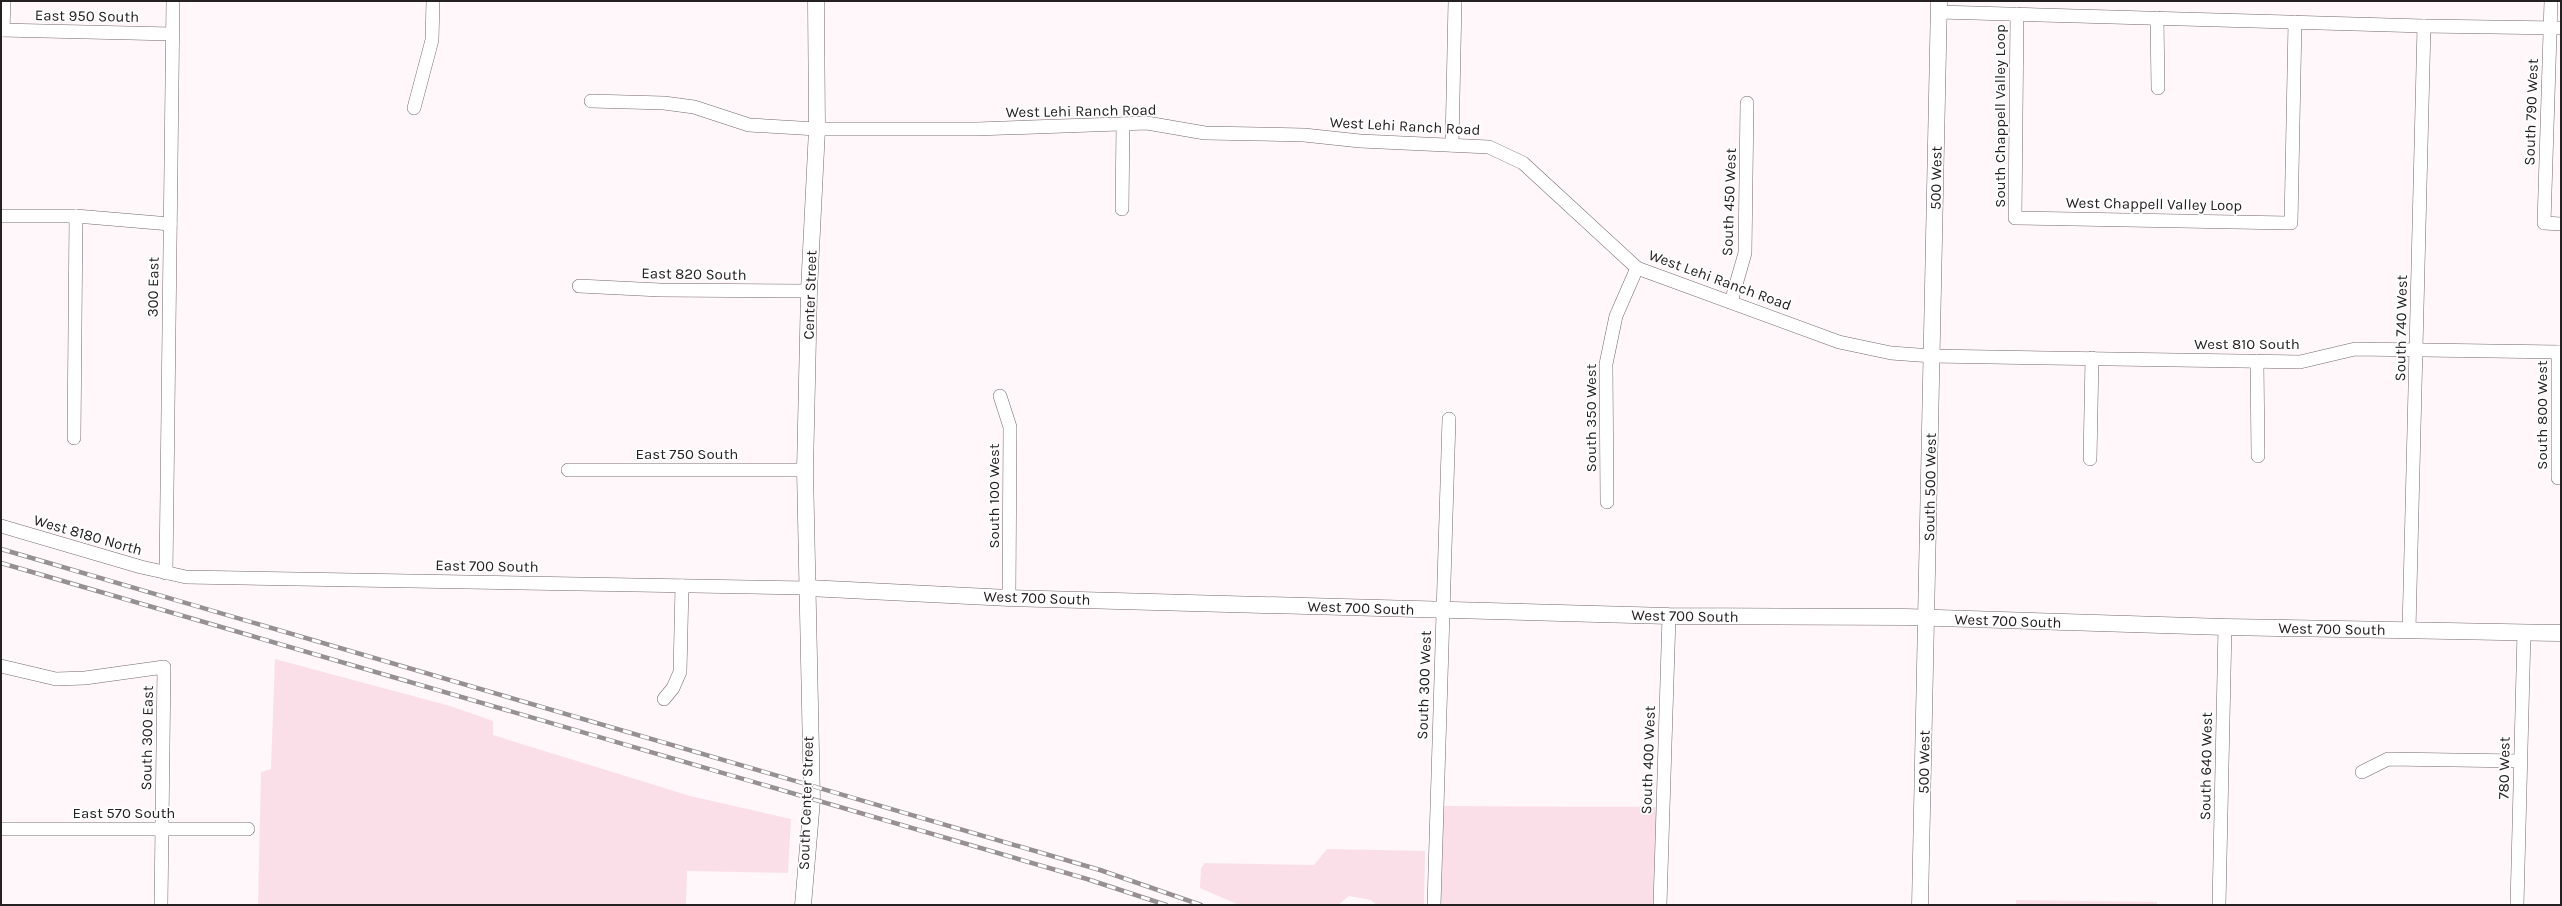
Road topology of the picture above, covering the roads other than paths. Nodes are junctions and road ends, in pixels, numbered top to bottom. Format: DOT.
graph roads {
  1 [pos="4,1"];
  2 [pos="173,1"];
  3 [pos="433,1"];
  4 [pos="816,1"];
  5 [pos="1455,1"];
  6 [pos="2550,1"];
  7 [pos="1939,6"];
  8 [pos="2017,14"];
  9 [pos="2157,18"];
  10 [pos="2295,22"];
  11 [pos="2424,26"];
  12 [pos="2555,28"];
  13 [pos="2,30"];
  14 [pos="172,34"];
  15 [pos="2158,88"];
  16 [pos="591,101"];
  17 [pos="1747,103"];
  18 [pos="414,108"];
  19 [pos="1122,124"];
  20 [pos="817,129"];
  21 [pos="1452,145"];
  22 [pos="1122,209"];
  23 [pos="1,216"];
  24 [pos="76,216"];
  25 [pos="2015,218"];
  26 [pos="170,224"];
  27 [pos="2561,224"];
  28 [pos="1637,268"];
  29 [pos="579,286"];
  30 [pos="809,291"];
  31 [pos="1731,302"];
  32 [pos="2417,350"];
  33 [pos="2560,352"];
  34 [pos="1932,356"];
  35 [pos="2092,358"];
  36 [pos="2257,361"];
  37 [pos="1000,396"];
  38 [pos="1449,418"];
  39 [pos="74,438"];
  40 [pos="2258,456"];
  41 [pos="2090,459"];
  42 [pos="568,470"];
  43 [pos="805,470"];
  44 [pos="2560,478"];
  45 [pos="1607,502"];
  46 [pos="1,526"];
  47 [pos="166,573"];
  48 [pos="682,586"];
  49 [pos="808,588"];
  50 [pos="1009,598"];
  51 [pos="1443,610"];
  52 [pos="1669,616"];
  53 [pos="1927,618"];
  54 [pos="2225,627"];
  55 [pos="2409,630"];
  56 [pos="2524,632"];
  57 [pos="2561,633"];
  58 [pos="1,666"];
  59 [pos="664,699"];
  60 [pos="2520,761"];
  61 [pos="2362,772"];
  62 [pos="162,828"];
  63 [pos="1,829"];
  64 [pos="248,829"];
  65 [pos="161,905"];
  66 [pos="803,905"];
  67 [pos="1434,905"];
  68 [pos="1660,905"];
  69 [pos="1920,905"];
  70 [pos="2219,905"];
  71 [pos="2517,905"];
  1 -- 13 [label="street"];
  2 -- 14 [label="street, 300 East"];
  3 -- 18 [label="street"];
  4 -- 20 [label="street, Center Street"];
  5 -- 21 [label="street"];
  6 -- 12 [label="street, South 790 West"];
  7 -- 8 [label="street"];
  7 -- 34 [label="street, 500 West"];
  8 -- 9 [label="street"];
  8 -- 25 [label="street, South Chappell Valley Loop"];
  9 -- 10 [label="street"];
  9 -- 15 [label="street"];
  10 -- 11 [label="street"];
  10 -- 25 [label="street, West Chappell Valley Loop"];
  11 -- 12 [label="street"];
  11 -- 32 [label="street, South 740 West"];
  12 -- 27 [label="street, South 790 West"];
  13 -- 14 [label="street, East 950 South"];
  14 -- 26 [label="street, 300 East"];
  16 -- 20 [label="street, West Lehi Ranch Road"];
  17 -- 31 [label="street, South 450 West"];
  19 -- 20 [label="street, West Lehi Ranch Road"];
  19 -- 21 [label="street, West Lehi Ranch Road"];
  19 -- 22 [label="street"];
  20 -- 30 [label="street, Center Street"];
  21 -- 28 [label="street, West Lehi Ranch Road"];
  23 -- 24 [label="street"];
  24 -- 26 [label="street"];
  24 -- 39 [label="street"];
  26 -- 47 [label="street, 300 East"];
  28 -- 31 [label="street, West Lehi Ranch Road"];
  28 -- 45 [label="street, South 350 West"];
  29 -- 30 [label="street, East 820 South"];
  30 -- 43 [label="street, Center Street"];
  31 -- 34 [label="street, West Lehi Ranch Road"];
  32 -- 33 [label="street, West 810 South"];
  32 -- 36 [label="street, West 810 South"];
  32 -- 55 [label="street, South 740 West"];
  33 -- 44 [label="street, South 800 West"];
  34 -- 35 [label="street, West 810 South"];
  34 -- 53 [label="street, South 500 West"];
  35 -- 36 [label="street, West 810 South"];
  35 -- 41 [label="street"];
  36 -- 40 [label="street"];
  37 -- 50 [label="street, South 100 West"];
  38 -- 51 [label="street, South 300 West"];
  42 -- 43 [label="street, East 750 South"];
  43 -- 49 [label="street, Center Street"];
  46 -- 47 [label="street, West 8180 North"];
  47 -- 48 [label="street, East 700 South"];
  48 -- 49 [label="street, East 700 South"];
  48 -- 59 [label="street"];
  49 -- 50 [label="street, West 700 South"];
  49 -- 66 [label="street, South Center Street"];
  50 -- 51 [label="street, West 700 South"];
  51 -- 52 [label="street, West 700 South"];
  51 -- 67 [label="street, South 300 West"];
  52 -- 53 [label="street, West 700 South"];
  52 -- 68 [label="street, South 400 West"];
  53 -- 54 [label="street, West 700 South"];
  53 -- 69 [label="street, 500 West"];
  54 -- 55 [label="street, West 700 South"];
  54 -- 70 [label="street, South 640 West"];
  55 -- 56 [label="street, West 700 South"];
  56 -- 57 [label="street, West 700 South"];
  56 -- 60 [label="street, 780 West"];
  58 -- 62 [label="street, South 300 East"];
  60 -- 61 [label="street"];
  60 -- 71 [label="street, 780 West"];
  62 -- 63 [label="street, East 570 South"];
  62 -- 64 [label="street, East 570 South"];
  62 -- 65 [label="street, South 300 East"];
}
